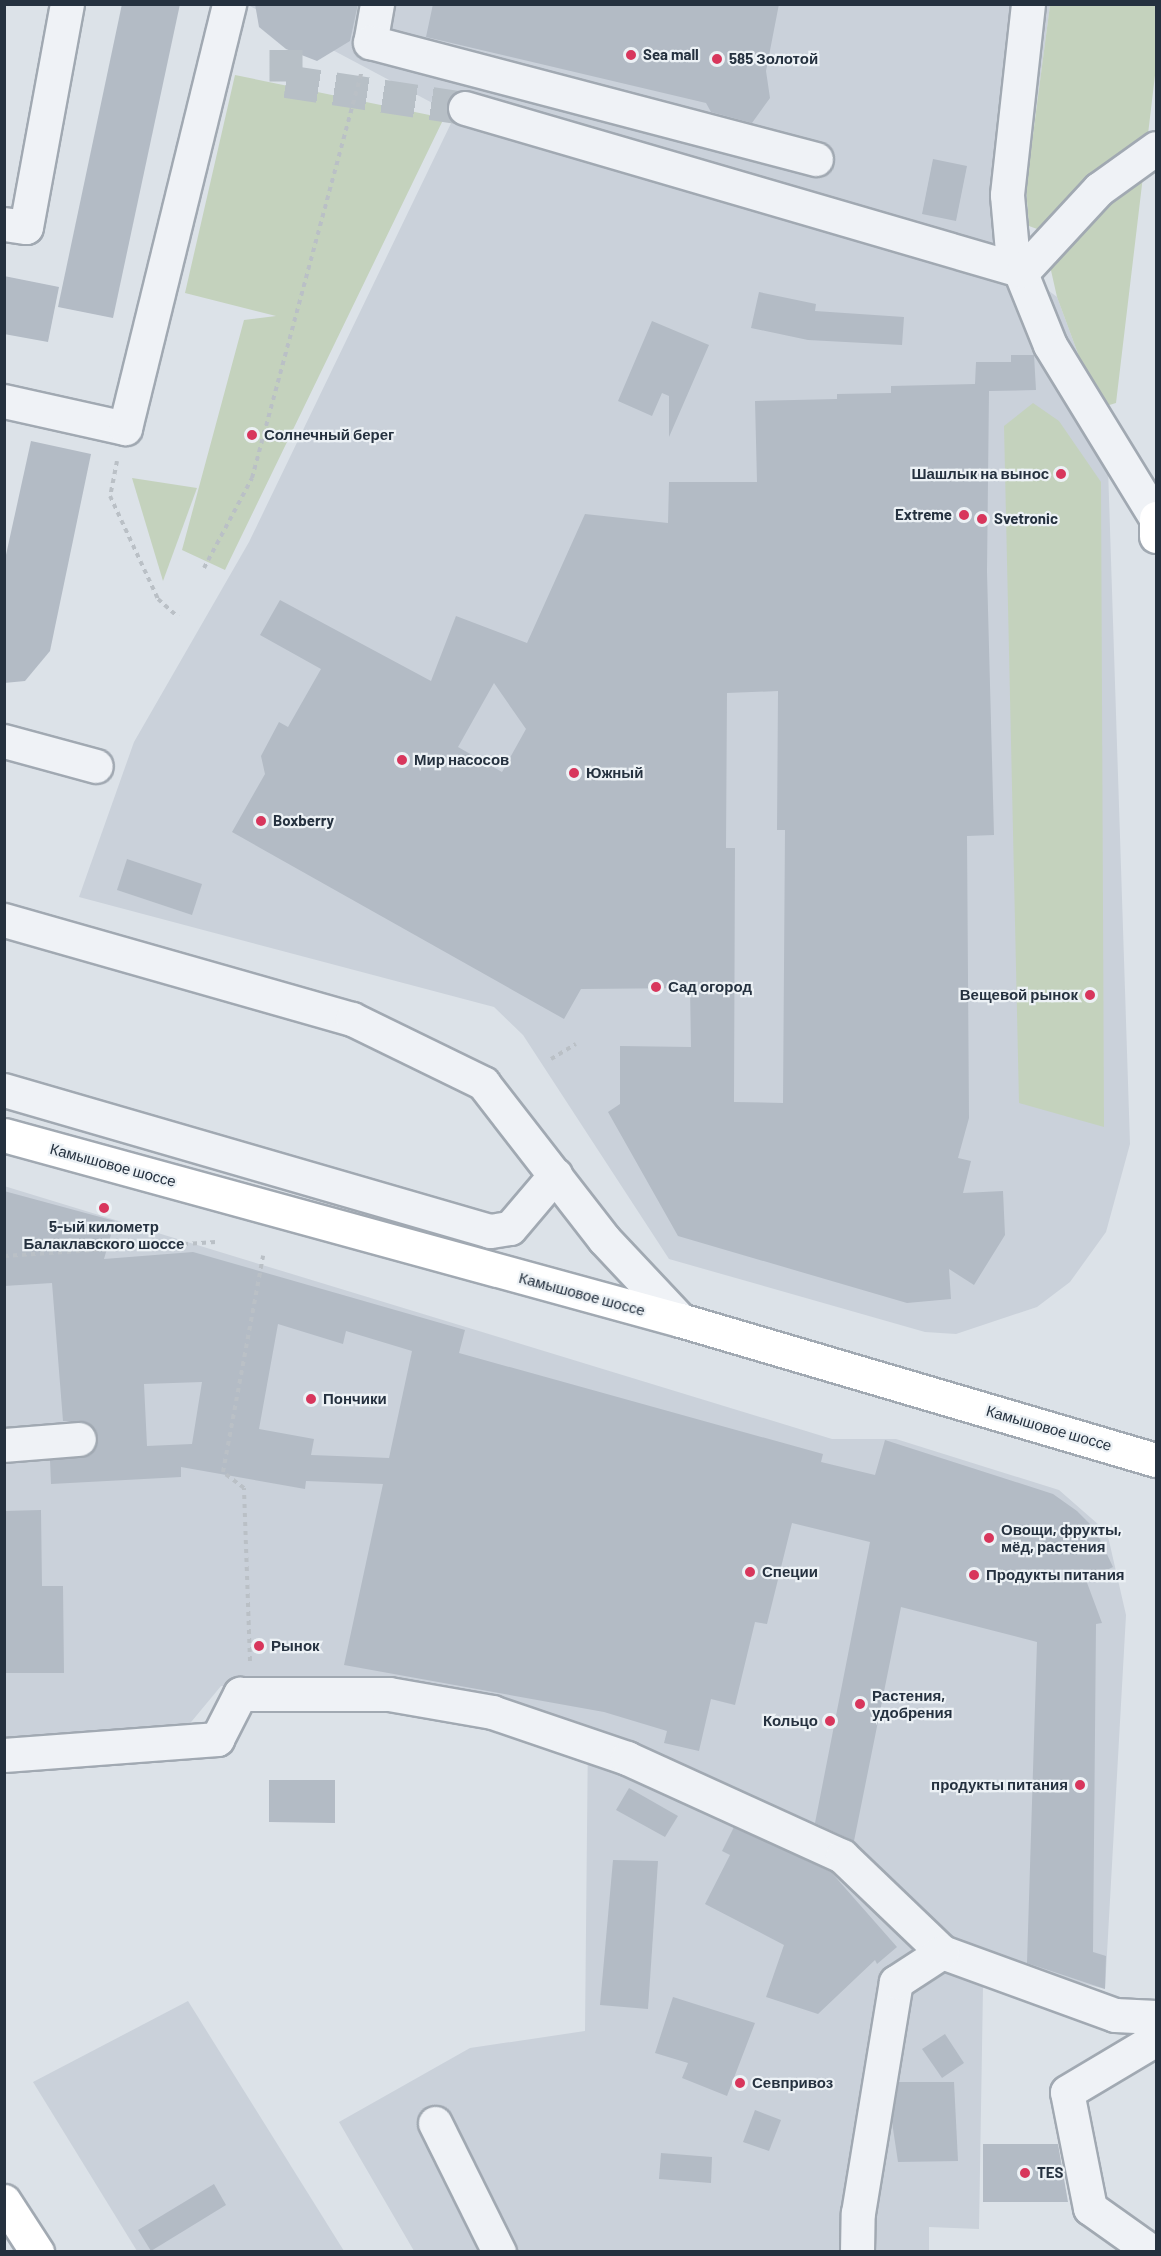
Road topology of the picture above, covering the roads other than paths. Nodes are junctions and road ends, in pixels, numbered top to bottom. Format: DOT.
graph roads {
  1 [pos="67,4"];
  2 [pos="229,4"];
  3 [pos="377,4"];
  4 [pos="1028,4"];
  5 [pos="465,108"];
  6 [pos="1156,148"];
  7 [pos="816,159"];
  8 [pos="4,224"];
  9 [pos="1023,271"];
  10 [pos="5,402"];
  11 [pos="1156,518"];
  12 [pos="1156,536"];
  13 [pos="4,741"];
  14 [pos="96,766"];
  15 [pos="4,920"];
  16 [pos="4,1090"];
  17 [pos="4,1136"];
  18 [pos="555,1175"];
  19 [pos="680,1320"];
  20 [pos="79,1438"];
  21 [pos="4,1445"];
  22 [pos="1156,1460"];
  23 [pos="4,1755"];
  24 [pos="942,1952"];
  25 [pos="1156,2017"];
  26 [pos="1156,2039"];
  27 [pos="435,2123"];
  28 [pos="4,2201"];
  29 [pos="37,2252"];
  30 [pos="499,2252"];
  31 [pos="857,2252"];
  32 [pos="1152,2252"];
  1 -- 8 [label="lane"];
  2 -- 10 [label="lane"];
  3 -- 7 [label="lane"];
  4 -- 9 [label="lane"];
  5 -- 9 [label="lane"];
  6 -- 9 [label="lane"];
  9 -- 11 [label="lane"];
  11 -- 12 [label="main road"];
  13 -- 14 [label="lane"];
  15 -- 18 [label="lane"];
  16 -- 18 [label="lane"];
  17 -- 19 [label="main road, Камышовое шоссе"];
  18 -- 19 [label="lane"];
  19 -- 22 [label="main road, Камышовое шоссе"];
  20 -- 21 [label="lane"];
  23 -- 24 [label="lane"];
  24 -- 25 [label="lane"];
  24 -- 31 [label="lane"];
  26 -- 32 [label="lane"];
  27 -- 30 [label="lane"];
  28 -- 29 [label="main road"];
}
